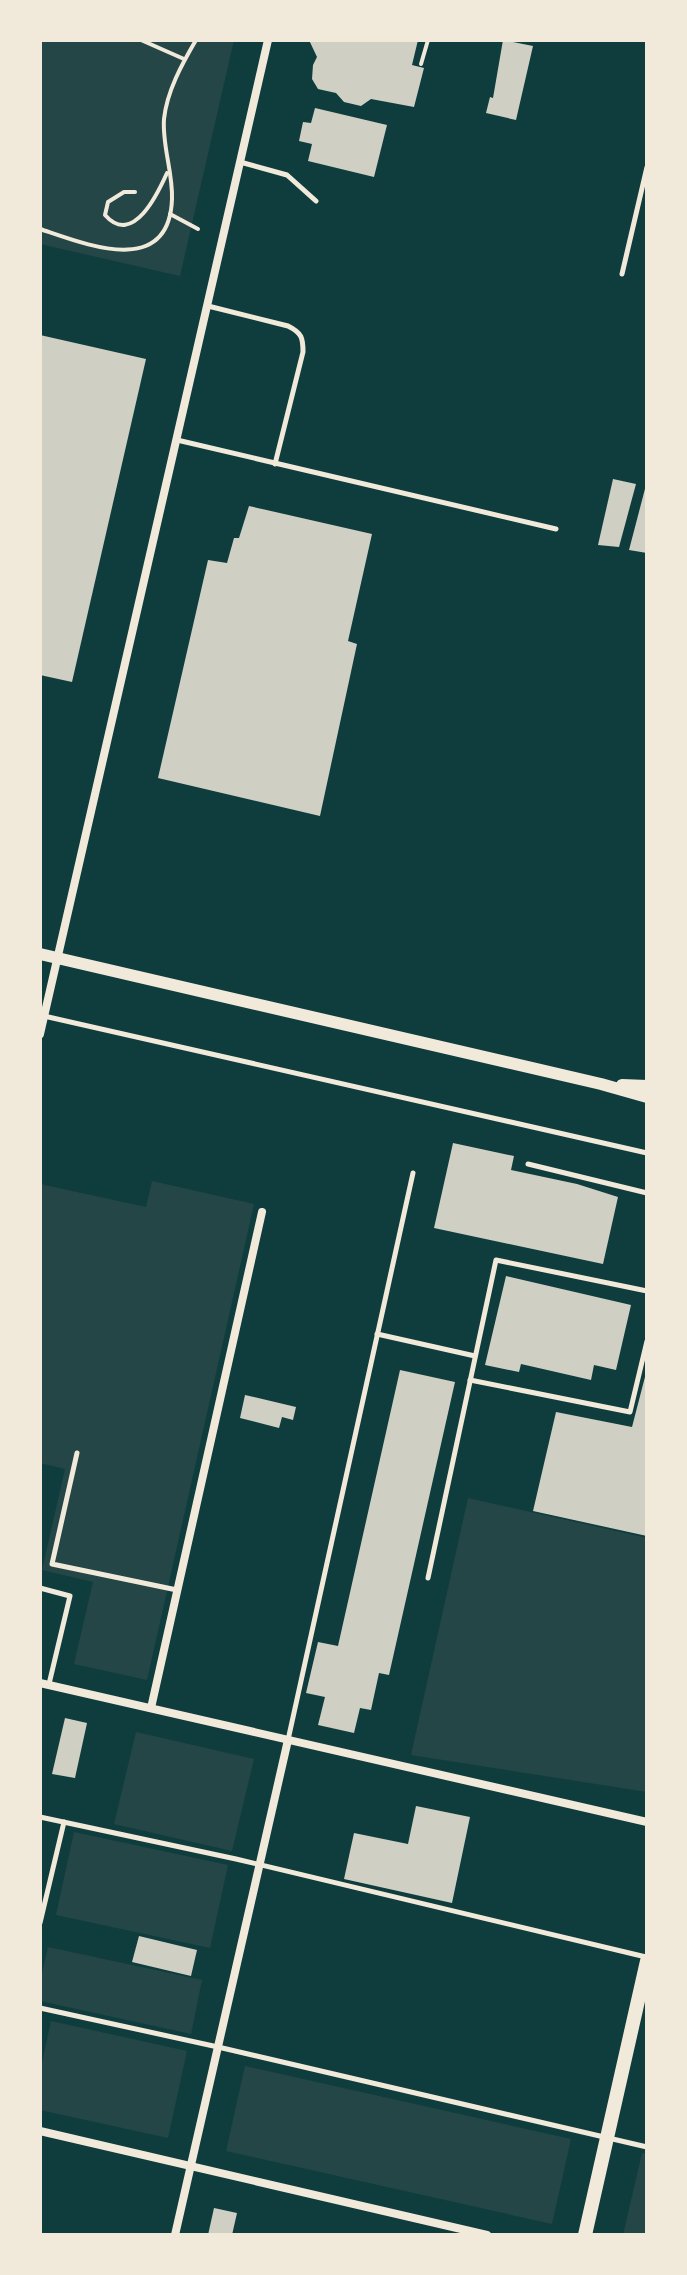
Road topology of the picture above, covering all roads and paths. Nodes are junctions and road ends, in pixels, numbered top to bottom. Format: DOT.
graph roads {
  1 [pos="141,40"];
  2 [pos="196,40"];
  3 [pos="268,40"];
  4 [pos="428,40"];
  5 [pos="184,59"];
  6 [pos="421,64"];
  7 [pos="240,162"];
  8 [pos="647,167"];
  9 [pos="168,170"];
  10 [pos="135,192"];
  11 [pos="316,201"];
  12 [pos="170,214"];
  13 [pos="40,229"];
  14 [pos="198,229"];
  15 [pos="622,274"];
  16 [pos="208,306"];
  17 [pos="177,440"];
  18 [pos="275,464"];
  19 [pos="556,529"];
  20 [pos="40,954"];
  21 [pos="58,958"];
  22 [pos="44,1016"];
  23 [pos="40,1034"];
  24 [pos="601,1084"];
  25 [pos="647,1086"];
  26 [pos="647,1097"];
  27 [pos="647,1153"];
  28 [pos="528,1164"];
  29 [pos="413,1173"];
  30 [pos="647,1193"];
  31 [pos="262,1212"];
  32 [pos="647,1291"];
  33 [pos="377,1334"];
  34 [pos="647,1341"];
  35 [pos="475,1356"];
  36 [pos="470,1380"];
  37 [pos="77,1453"];
  38 [pos="428,1578"];
  39 [pos="40,1588"];
  40 [pos="178,1590"];
  41 [pos="44,1684"];
  42 [pos="151,1708"];
  43 [pos="288,1740"];
  44 [pos="40,1817"];
  45 [pos="64,1822"];
  46 [pos="647,1822"];
  47 [pos="260,1865"];
  48 [pos="40,1923"];
  49 [pos="647,1959"];
  50 [pos="40,2008"];
  51 [pos="218,2047"];
  52 [pos="40,2131"];
  53 [pos="607,2138"];
  54 [pos="647,2147"];
  55 [pos="191,2165"];
  56 [pos="175,2235"];
  57 [pos="487,2235"];
  58 [pos="585,2235"];
  1 -- 5 [label="path"];
  2 -- 5 [label="path"];
  3 -- 7 [label="street"];
  4 -- 6 [label="path"];
  5 -- 9 [label="path"];
  7 -- 11 [label="lane"];
  7 -- 16 [label="street"];
  8 -- 15 [label="lane"];
  9 -- 10 [label="path"];
  9 -- 12 [label="path"];
  12 -- 13 [label="path"];
  12 -- 14 [label="path"];
  16 -- 17 [label="street"];
  16 -- 18 [label="lane"];
  17 -- 18 [label="lane"];
  17 -- 21 [label="street"];
  18 -- 19 [label="lane"];
  20 -- 21 [label="street"];
  21 -- 22 [label="street"];
  21 -- 24 [label="street"];
  22 -- 23 [label="street"];
  22 -- 27 [label="lane"];
  24 -- 25 [label="street"];
  24 -- 26 [label="street"];
  28 -- 30 [label="lane"];
  29 -- 33 [label="lane"];
  31 -- 40 [label="street"];
  32 -- 35 [label="lane"];
  33 -- 35 [label="lane"];
  33 -- 43 [label="lane"];
  34 -- 36 [label="lane"];
  35 -- 36 [label="lane"];
  36 -- 38 [label="lane"];
  37 -- 40 [label="lane"];
  39 -- 41 [label="lane"];
  40 -- 42 [label="street"];
  41 -- 42 [label="street"];
  42 -- 43 [label="street"];
  43 -- 46 [label="street"];
  43 -- 47 [label="street"];
  44 -- 45 [label="lane"];
  45 -- 47 [label="lane"];
  45 -- 48 [label="lane"];
  47 -- 49 [label="lane"];
  47 -- 51 [label="street"];
  49 -- 53 [label="main road"];
  50 -- 51 [label="lane"];
  51 -- 53 [label="lane"];
  51 -- 55 [label="street"];
  52 -- 55 [label="street"];
  53 -- 54 [label="lane"];
  53 -- 58 [label="main road"];
  55 -- 56 [label="street"];
  55 -- 57 [label="street"];
}
